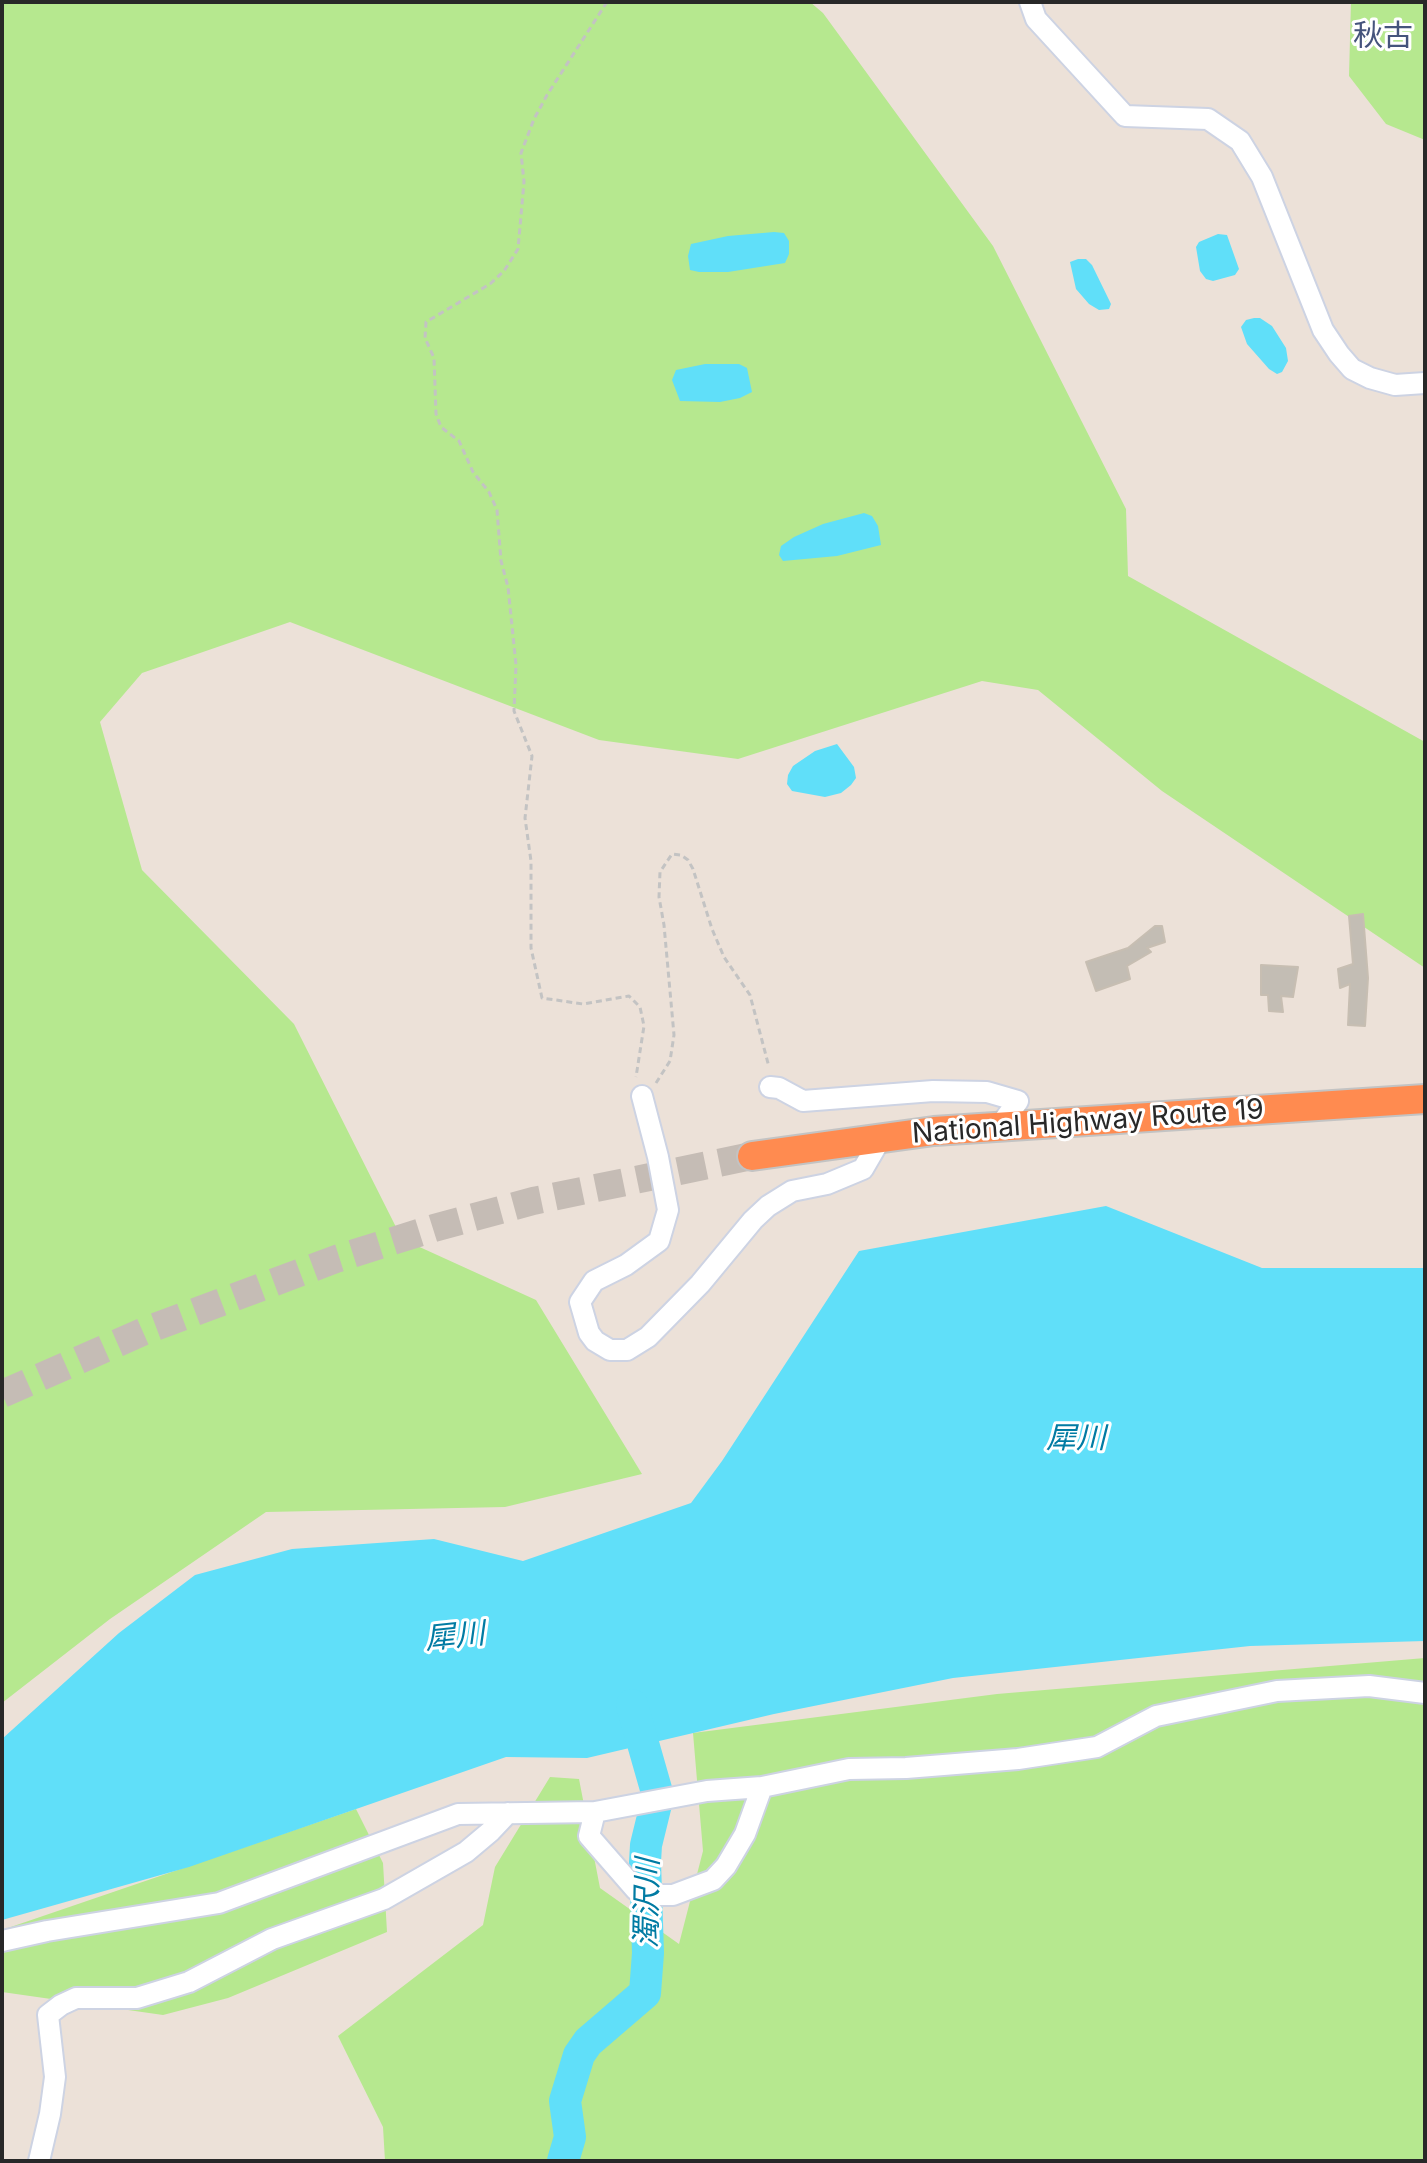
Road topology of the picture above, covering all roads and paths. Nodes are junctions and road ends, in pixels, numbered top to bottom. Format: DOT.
graph roads {
  1 [pos="607,2"];
  2 [pos="1030,2"];
  3 [pos="1425,383"];
  4 [pos="770,1087"];
  5 [pos="642,1096"];
  6 [pos="1425,1099"];
  7 [pos="999,1127"];
  8 [pos="881,1138"];
  9 [pos="752,1156"];
  10 [pos="1425,1693"];
  11 [pos="762,1787"];
  12 [pos="595,1812"];
  13 [pos="508,1813"];
  14 [pos="2,1941"];
  15 [pos="39,2161"];
  1 -- 5 [label="path"];
  2 -- 3 [label="street"];
  4 -- 5 [label="path"];
  4 -- 7 [label="street"];
  5 -- 8 [label="street"];
  6 -- 7 [label="highway, National Highway Route 19"];
  7 -- 8 [label="highway, National Highway Route 19"];
  8 -- 9 [label="highway, National Highway Route 19"];
  10 -- 11 [label="street"];
  11 -- 12 [label="street"];
  11 -- 12 [label="street"];
  12 -- 13 [label="street"];
  13 -- 14 [label="street"];
  13 -- 15 [label="street"];
}
